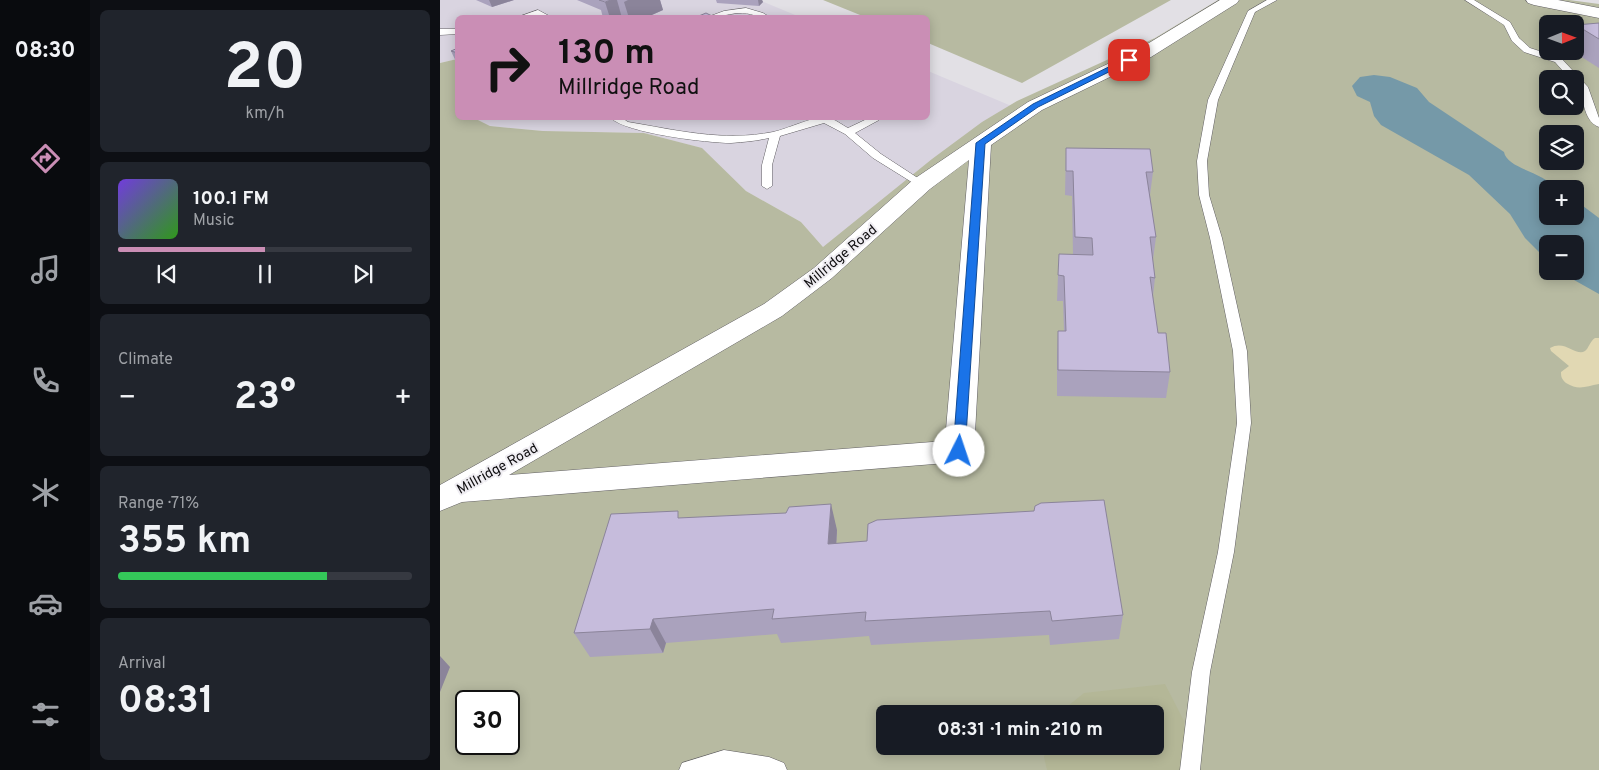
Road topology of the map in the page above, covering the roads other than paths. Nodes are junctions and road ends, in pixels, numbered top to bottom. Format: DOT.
graph roads {
  1 [pos="1231,0"];
  2 [pos="1273,0"];
  3 [pos="1469,0"];
  4 [pos="1534,0"];
  5 [pos="1599,13"];
  6 [pos="528,15"];
  7 [pos="544,15"];
  8 [pos="716,15"];
  9 [pos="762,15"];
  10 [pos="455,31"];
  11 [pos="440,32"];
  12 [pos="619,120"];
  13 [pos="818,120"];
  14 [pos="827,120"];
  15 [pos="872,120"];
  16 [pos="1599,124"];
  17 [pos="848,132"];
  18 [pos="775,135"];
  19 [pos="981,143"];
  20 [pos="922,184"];
  21 [pos="767,186"];
  22 [pos="448,495"];
  23 [pos="689,770"];
  24 [pos="777,770"];
  25 [pos="1190,770"];
  1 -- 19 [label="street, Millridge Road"];
  2 -- 25 [label="lane"];
  3 -- 16 [label="lane"];
  4 -- 5 [label="street"];
  6 -- 7 [label="lane"];
  8 -- 9 [label="lane"];
  10 -- 11 [label="lane"];
  12 -- 18 [label="lane"];
  13 -- 18 [label="lane"];
  14 -- 17 [label="lane"];
  15 -- 17 [label="lane"];
  17 -- 20 [label="lane"];
  18 -- 21 [label="lane"];
  19 -- 20 [label="street, Millridge Road"];
  19 -- 22 [label="street"];
  20 -- 22 [label="street, Millridge Road"];
  23 -- 24 [label="lane"];
}
